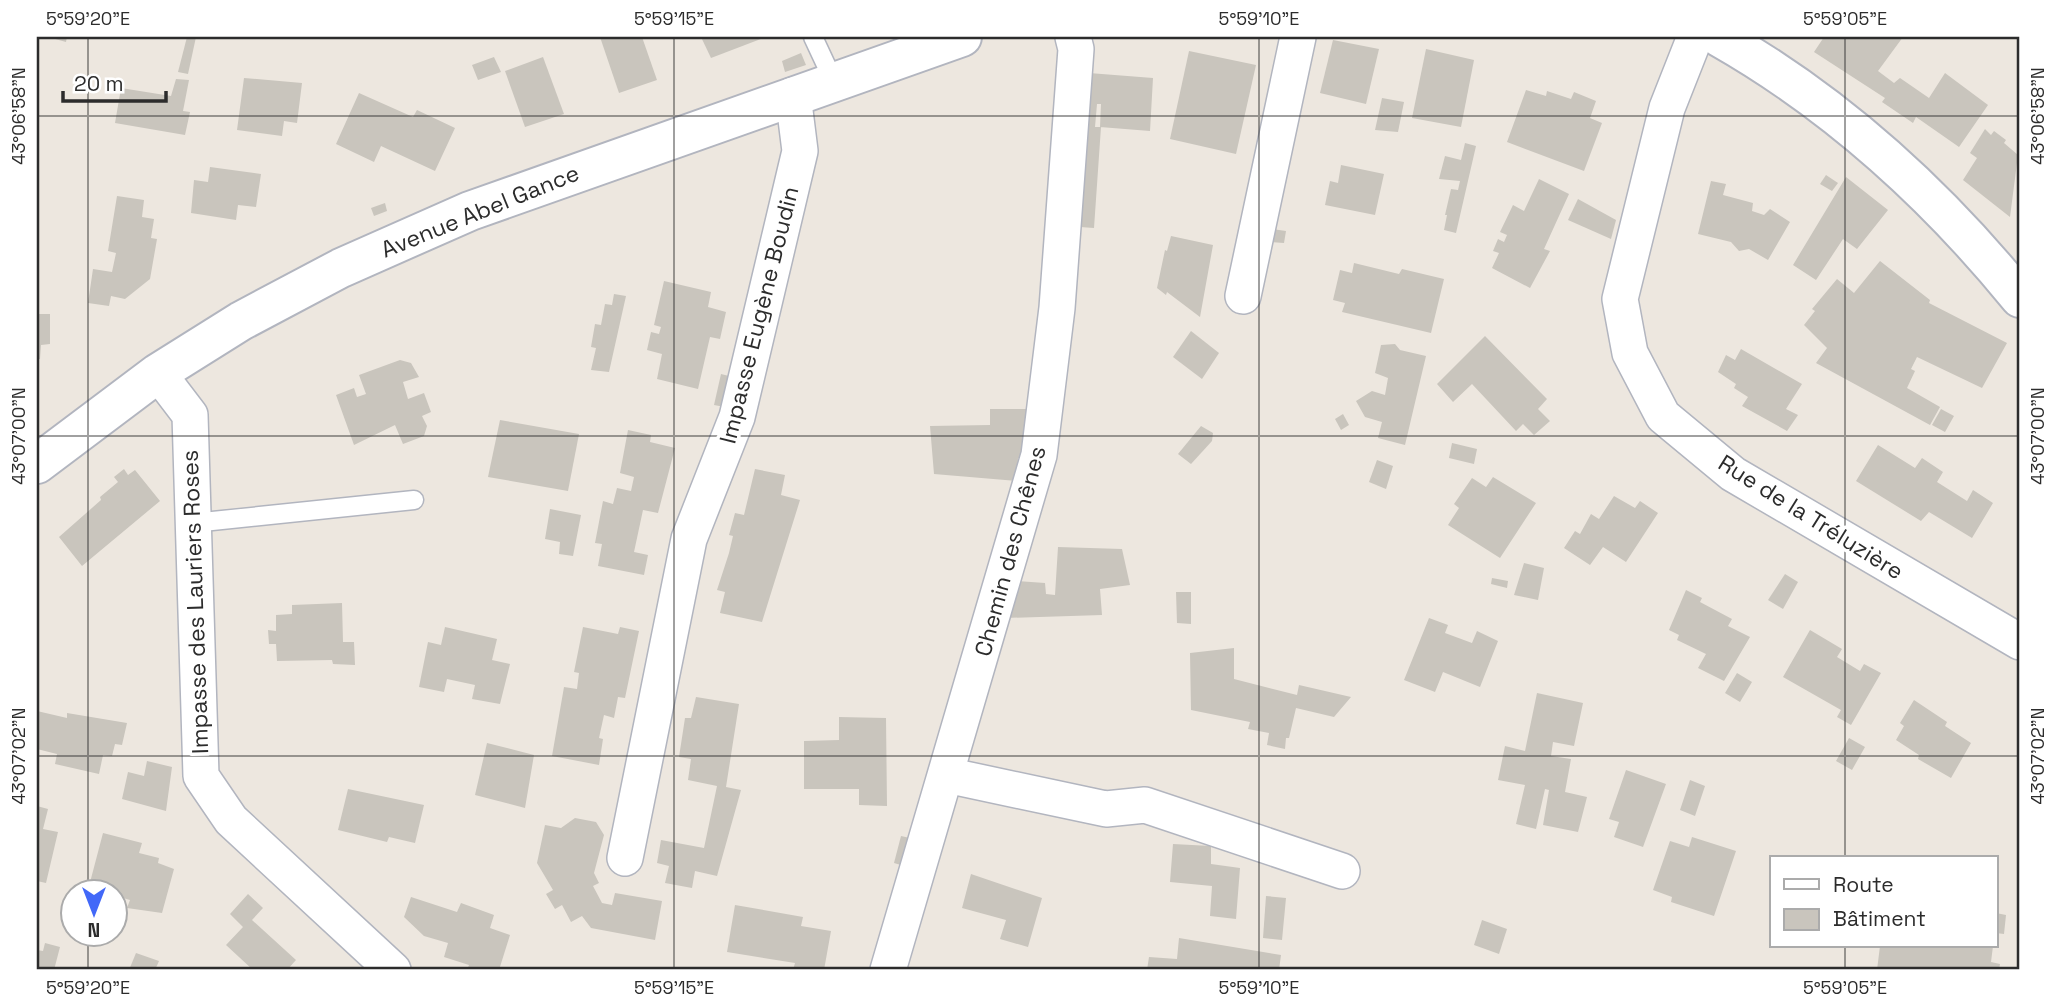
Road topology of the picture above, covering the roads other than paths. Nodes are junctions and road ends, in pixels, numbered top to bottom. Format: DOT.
graph roads {
  1 [pos="813,37"];
  2 [pos="962,37"];
  3 [pos="1073,37"];
  4 [pos="1298,37"];
  5 [pos="1695,37"];
  6 [pos="1719,37"];
  7 [pos="834,82"];
  8 [pos="793,95"];
  9 [pos="1243,296"];
  10 [pos="2020,298"];
  11 [pos="158,373"];
  12 [pos="37,464"];
  13 [pos="414,500"];
  14 [pos="193,523"];
  15 [pos="2020,642"];
  16 [pos="946,775"];
  17 [pos="625,858"];
  18 [pos="1342,871"];
  19 [pos="393,970"];
  20 [pos="887,970"];
  1 -- 7 [label="lane"];
  2 -- 7 [label="main road, Avenue Abel Gance"];
  3 -- 16 [label="street, Chemin des Chênes"];
  4 -- 9 [label="street"];
  5 -- 15 [label="street, Rue de la Tréluzière"];
  6 -- 10 [label="main road"];
  7 -- 8 [label="main road, Avenue Abel Gance"];
  8 -- 11 [label="main road, Avenue Abel Gance"];
  8 -- 17 [label="street, Impasse Eugène Boudin"];
  11 -- 12 [label="main road, Avenue Abel Gance"];
  11 -- 14 [label="street, Impasse des Lauriers Roses"];
  13 -- 14 [label="lane"];
  14 -- 19 [label="street, Impasse des Lauriers Roses"];
  16 -- 18 [label="street"];
  16 -- 20 [label="street, Chemin des Chênes"];
}
